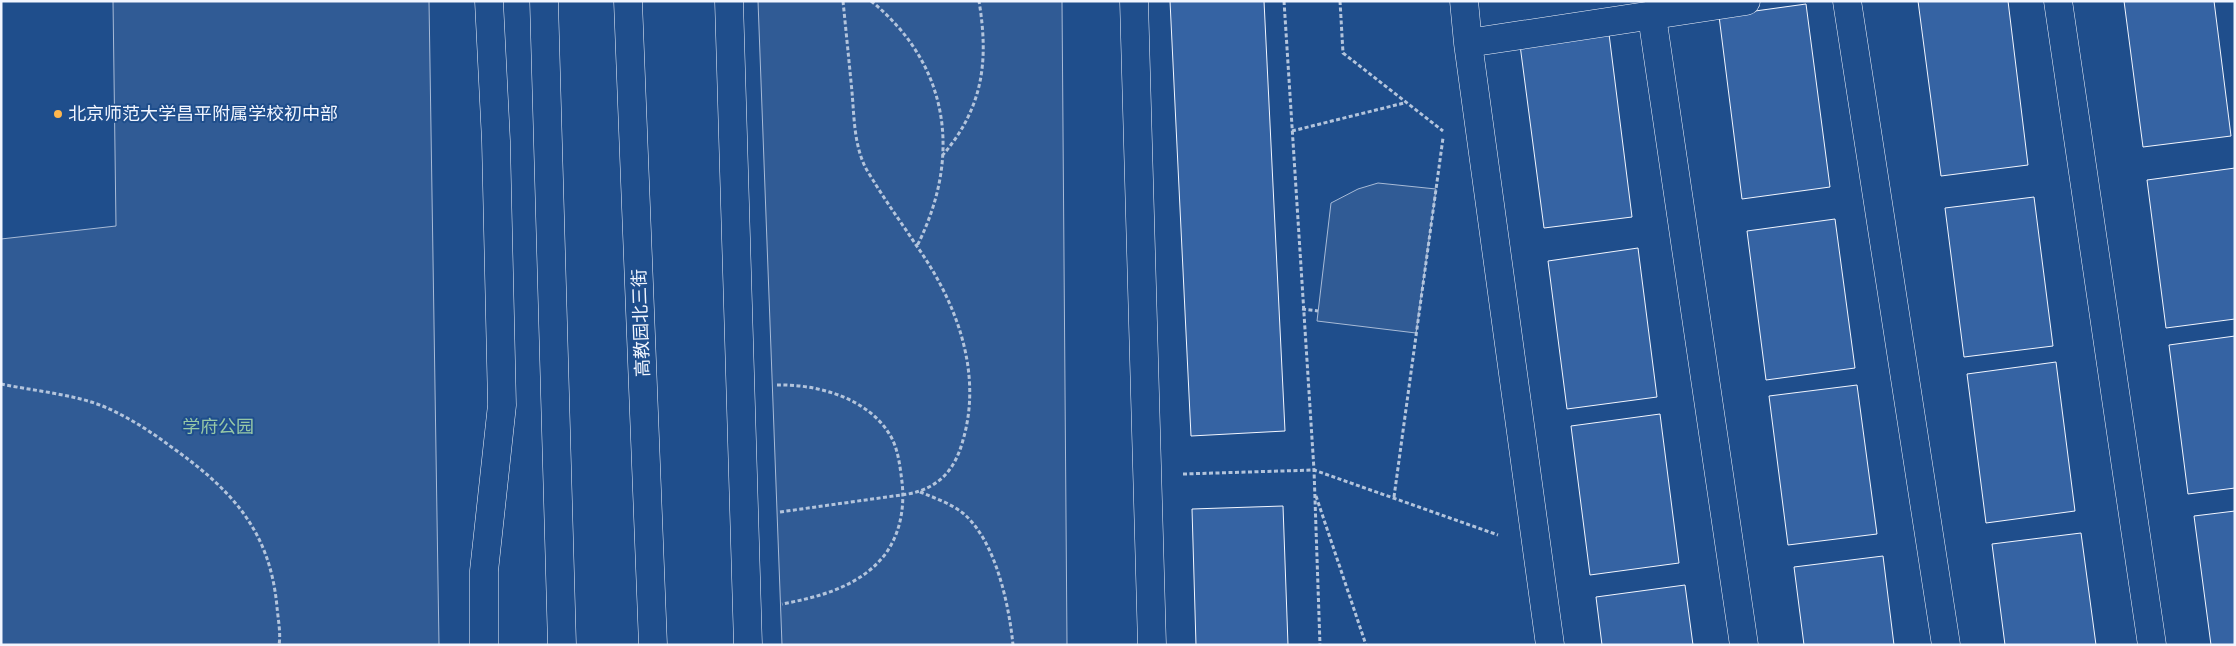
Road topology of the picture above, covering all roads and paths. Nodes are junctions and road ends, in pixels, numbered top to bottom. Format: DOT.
graph roads {
  1 [pos="489,1"];
  2 [pos="544,1"];
  3 [pos="628,1"];
  4 [pos="729,1"];
  5 [pos="843,1"];
  6 [pos="871,1"];
  7 [pos="979,1"];
  8 [pos="1134,1"];
  9 [pos="1284,1"];
  10 [pos="1340,1"];
  11 [pos="1464,1"];
  12 [pos="1746,1"];
  13 [pos="1847,1"];
  14 [pos="2058,1"];
  15 [pos="1652,16"];
  16 [pos="1468,43"];
  17 [pos="1405,103"];
  18 [pos="1445,122"];
  19 [pos="1292,131"];
  20 [pos="1444,132"];
  21 [pos="942,156"];
  22 [pos="917,246"];
  23 [pos="1302,309"];
  24 [pos="1318,311"];
  25 [pos="1,384"];
  26 [pos="769,386"];
  27 [pos="1314,470"];
  28 [pos="1147,475"];
  29 [pos="1315,491"];
  30 [pos="919,492"];
  31 [pos="904,495"];
  32 [pos="1394,497"];
  33 [pos="774,513"];
  34 [pos="1499,535"];
  35 [pos="778,605"];
  36 [pos="279,645"];
  37 [pos="484,645"];
  38 [pos="562,645"];
  39 [pos="653,645"];
  40 [pos="748,645"];
  41 [pos="1013,645"];
  42 [pos="1152,645"];
  43 [pos="1320,645"];
  44 [pos="1366,645"];
  45 [pos="1550,645"];
  46 [pos="1744,645"];
  47 [pos="1946,645"];
  48 [pos="2152,645"];
  1 -- 37 [label="street"];
  2 -- 38 [label="street"];
  3 -- 39 [label="street, 高教园北三街"];
  4 -- 40 [label="street"];
  5 -- 22 [label="path"];
  6 -- 21 [label="path"];
  7 -- 21 [label="path"];
  8 -- 28 [label="street"];
  9 -- 19 [label="path"];
  10 -- 17 [label="path"];
  11 -- 16 [label="street"];
  12 -- 15 [label="street"];
  13 -- 47 [label="street"];
  14 -- 48 [label="street"];
  15 -- 16 [label="street"];
  15 -- 46 [label="street"];
  16 -- 45 [label="street"];
  17 -- 19 [label="path"];
  17 -- 20 [label="path"];
  18 -- 20 [label="path"];
  19 -- 23 [label="path"];
  20 -- 32 [label="path"];
  21 -- 22 [label="path"];
  22 -- 30 [label="path"];
  23 -- 24 [label="path"];
  23 -- 27 [label="path"];
  25 -- 36 [label="path"];
  26 -- 31 [label="path"];
  27 -- 28 [label="path"];
  27 -- 29 [label="path"];
  27 -- 32 [label="path"];
  28 -- 42 [label="street"];
  29 -- 43 [label="path"];
  29 -- 44 [label="path"];
  30 -- 31 [label="path"];
  30 -- 41 [label="path"];
  31 -- 33 [label="path"];
  31 -- 35 [label="path"];
  32 -- 34 [label="path"];
}
